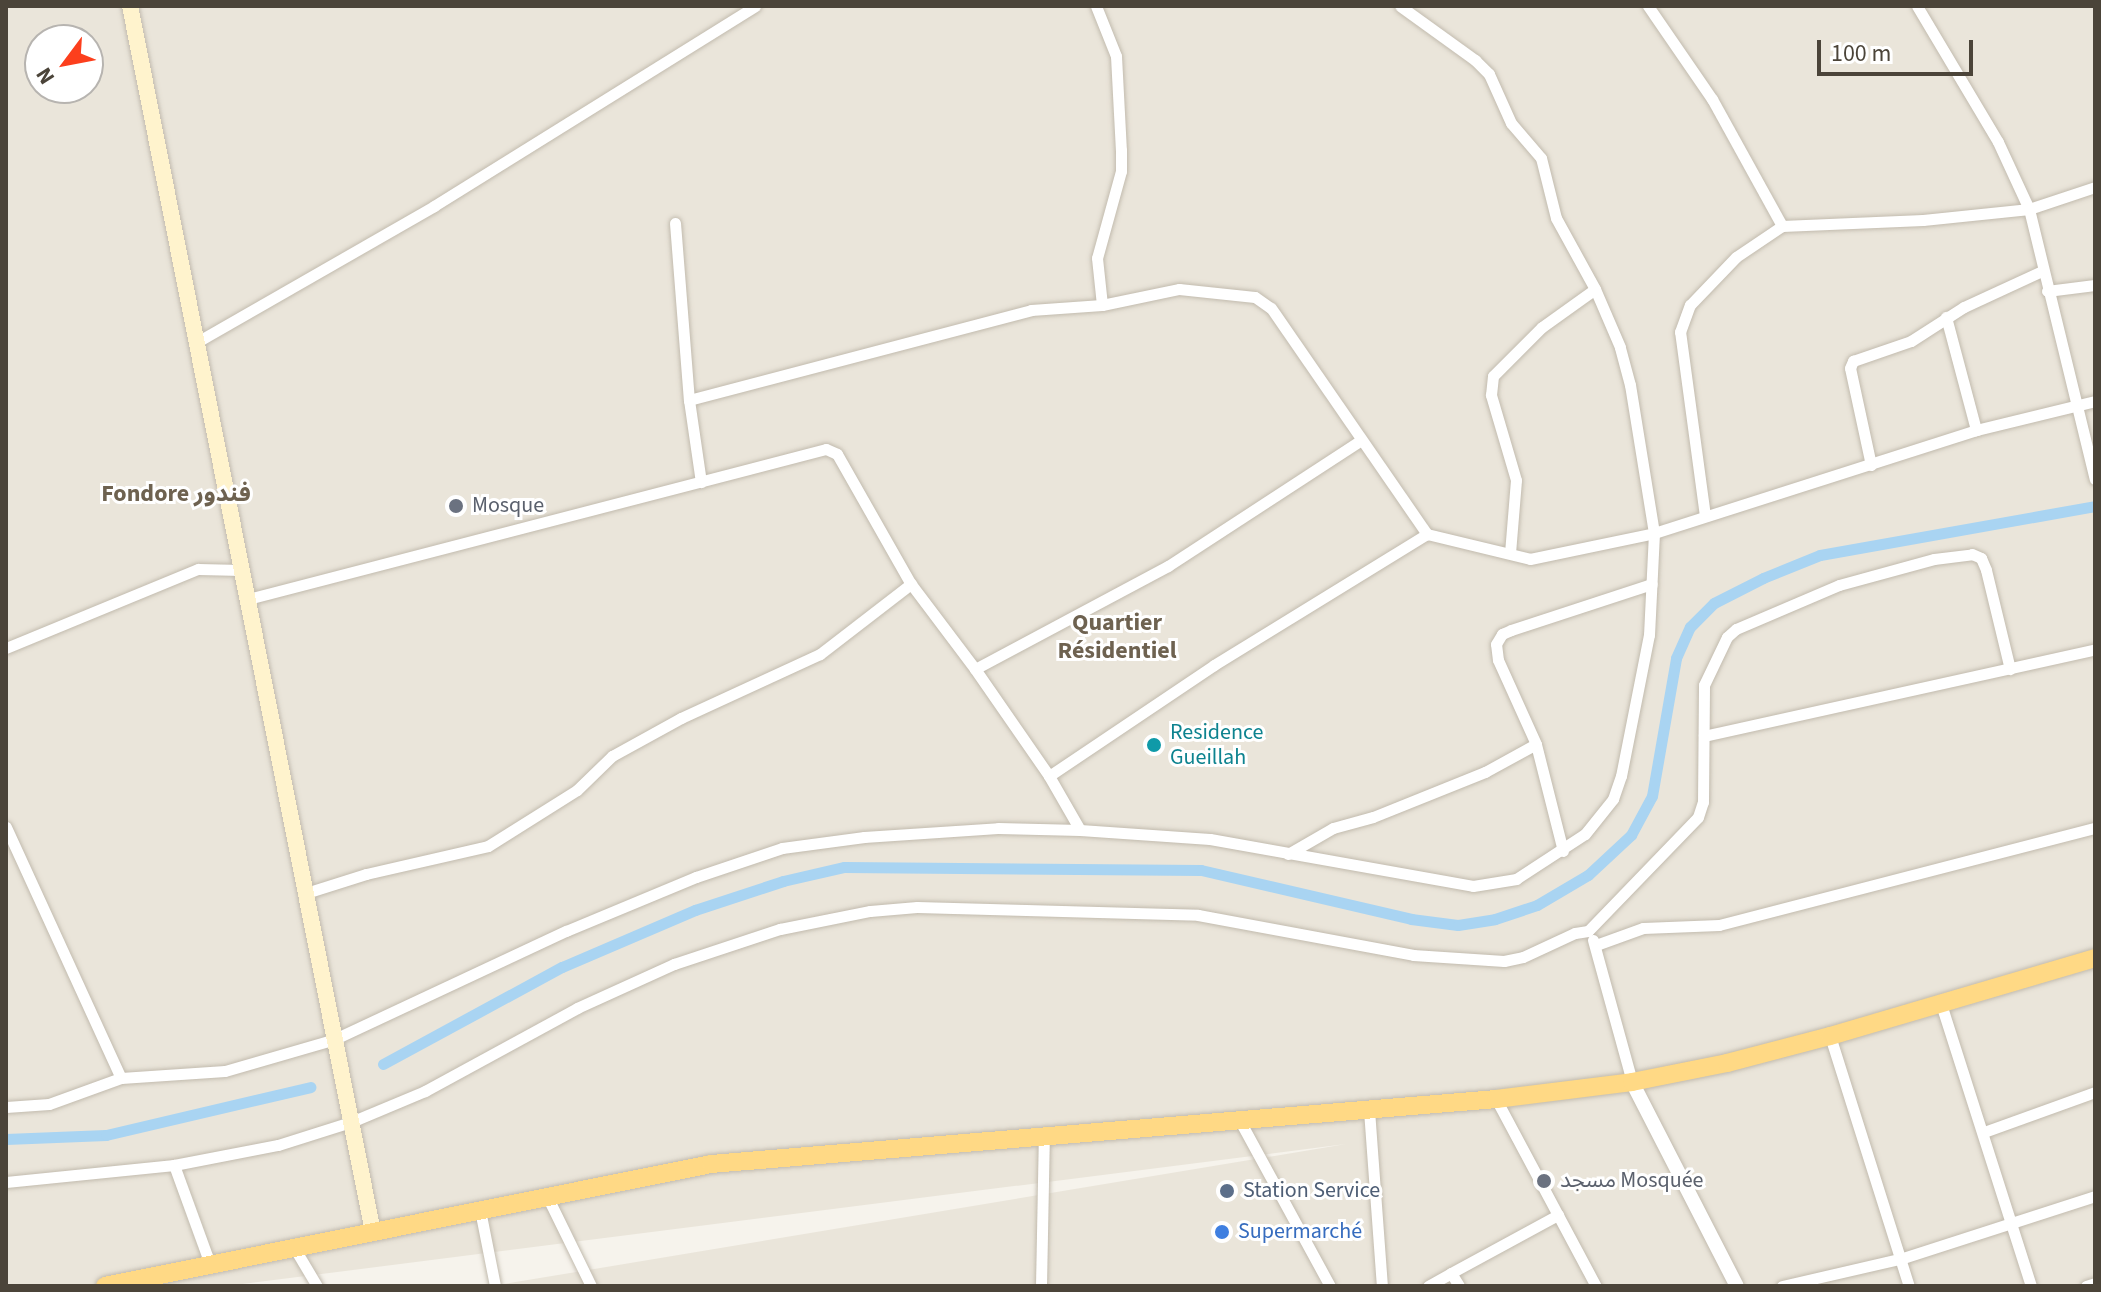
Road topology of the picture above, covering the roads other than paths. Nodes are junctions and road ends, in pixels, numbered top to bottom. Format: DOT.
graph roads {
  1 [pos="130,6"];
  2 [pos="755,6"];
  3 [pos="1096,6"];
  4 [pos="1400,6"];
  5 [pos="1648,6"];
  6 [pos="1917,6"];
  7 [pos="2095,187"];
  8 [pos="2029,209"];
  9 [pos="675,223"];
  10 [pos="1782,226"];
  11 [pos="2042,271"];
  12 [pos="2095,285"];
  13 [pos="1595,289"];
  14 [pos="2047,291"];
  15 [pos="1102,305"];
  16 [pos="1946,317"];
  17 [pos="197,342"];
  18 [pos="689,400"];
  19 [pos="2095,401"];
  20 [pos="2075,406"];
  21 [pos="1976,430"];
  22 [pos="1361,440"];
  23 [pos="1871,465"];
  24 [pos="2095,479"];
  25 [pos="701,482"];
  26 [pos="1705,516"];
  27 [pos="1654,533"];
  28 [pos="1427,534"];
  29 [pos="1510,553"];
  30 [pos="242,570"];
  31 [pos="911,584"];
  32 [pos="1652,584"];
  33 [pos="248,599"];
  34 [pos="6,648"];
  35 [pos="2095,649"];
  36 [pos="975,669"];
  37 [pos="2010,669"];
  38 [pos="1704,736"];
  39 [pos="1536,744"];
  40 [pos="1049,776"];
  41 [pos="6,827"];
  42 [pos="2095,828"];
  43 [pos="1080,830"];
  44 [pos="1563,851"];
  45 [pos="1288,854"];
  46 [pos="306,893"];
  47 [pos="1588,931"];
  48 [pos="1596,945"];
  49 [pos="2095,958"];
  50 [pos="1941,1004"];
  51 [pos="1830,1036"];
  52 [pos="335,1039"];
  53 [pos="121,1078"];
  54 [pos="1632,1082"];
  55 [pos="2095,1092"];
  56 [pos="1496,1099"];
  57 [pos="6,1107"];
  58 [pos="1369,1110"];
  59 [pos="1240,1121"];
  60 [pos="351,1122"];
  61 [pos="1984,1132"];
  62 [pos="1044,1136"];
  63 [pos="174,1165"];
  64 [pos="6,1182"];
  65 [pos="547,1196"];
  66 [pos="2095,1196"];
  67 [pos="480,1210"];
  68 [pos="1558,1215"];
  69 [pos="2013,1223"];
  70 [pos="373,1232"];
  71 [pos="295,1249"];
  72 [pos="1903,1258"];
  73 [pos="210,1264"];
  74 [pos="1451,1273"];
  75 [pos="2095,1283"];
  76 [pos="105,1286"];
  77 [pos="317,1286"];
  78 [pos="495,1286"];
  79 [pos="591,1286"];
  80 [pos="1041,1286"];
  81 [pos="1330,1286"];
  82 [pos="1382,1286"];
  83 [pos="1428,1286"];
  84 [pos="1459,1286"];
  85 [pos="1596,1286"];
  86 [pos="1737,1286"];
  87 [pos="1782,1286"];
  88 [pos="1909,1286"];
  89 [pos="2031,1286"];
  90 [pos="2086,1286"];
  1 -- 17 [label="main road"];
  2 -- 17 [label="street"];
  3 -- 15 [label="street"];
  4 -- 13 [label="street"];
  5 -- 10 [label="street"];
  6 -- 8 [label="street"];
  7 -- 8 [label="street"];
  8 -- 10 [label="street"];
  8 -- 11 [label="street"];
  9 -- 18 [label="street"];
  10 -- 26 [label="street"];
  11 -- 14 [label="street"];
  11 -- 16 [label="street"];
  12 -- 14 [label="street"];
  13 -- 27 [label="street"];
  13 -- 29 [label="street"];
  14 -- 20 [label="street"];
  15 -- 18 [label="street"];
  15 -- 22 [label="street"];
  16 -- 21 [label="street"];
  16 -- 23 [label="street"];
  17 -- 30 [label="main road"];
  18 -- 25 [label="street"];
  19 -- 20 [label="street"];
  20 -- 21 [label="street"];
  20 -- 24 [label="street"];
  21 -- 23 [label="street"];
  22 -- 28 [label="street"];
  22 -- 36 [label="street"];
  23 -- 26 [label="street"];
  25 -- 31 [label="street"];
  25 -- 33 [label="street"];
  26 -- 27 [label="street"];
  27 -- 29 [label="street"];
  27 -- 32 [label="street"];
  28 -- 29 [label="street"];
  28 -- 40 [label="street"];
  30 -- 33 [label="main road"];
  30 -- 34 [label="street"];
  31 -- 36 [label="street"];
  31 -- 46 [label="street"];
  32 -- 39 [label="street"];
  32 -- 44 [label="street"];
  33 -- 46 [label="main road"];
  35 -- 37 [label="street"];
  36 -- 40 [label="street"];
  37 -- 38 [label="street"];
  37 -- 38 [label="street"];
  38 -- 47 [label="street"];
  39 -- 44 [label="street"];
  39 -- 45 [label="street"];
  40 -- 43 [label="street"];
  41 -- 53 [label="street"];
  42 -- 48 [label="street"];
  43 -- 45 [label="street"];
  43 -- 52 [label="street"];
  44 -- 45 [label="street"];
  46 -- 52 [label="main road"];
  47 -- 48 [label="street"];
  47 -- 60 [label="street"];
  48 -- 54 [label="street"];
  49 -- 50 [label="highway"];
  50 -- 51 [label="highway"];
  50 -- 61 [label="street"];
  51 -- 54 [label="highway"];
  51 -- 72 [label="street"];
  52 -- 53 [label="street"];
  52 -- 60 [label="main road"];
  53 -- 57 [label="street"];
  54 -- 56 [label="highway"];
  54 -- 86 [label="street"];
  55 -- 61 [label="street"];
  56 -- 58 [label="highway"];
  56 -- 68 [label="street"];
  58 -- 59 [label="highway"];
  58 -- 82 [label="street"];
  59 -- 62 [label="highway"];
  59 -- 81 [label="street"];
  60 -- 63 [label="street"];
  60 -- 70 [label="main road"];
  61 -- 69 [label="street"];
  62 -- 65 [label="highway"];
  62 -- 80 [label="street"];
  63 -- 64 [label="street"];
  63 -- 73 [label="street"];
  65 -- 67 [label="highway"];
  65 -- 79 [label="street"];
  66 -- 69 [label="street"];
  67 -- 70 [label="highway"];
  67 -- 78 [label="street"];
  68 -- 74 [label="street"];
  68 -- 85 [label="street"];
  69 -- 72 [label="street"];
  69 -- 89 [label="street"];
  70 -- 71 [label="highway"];
  71 -- 73 [label="highway"];
  71 -- 77 [label="street"];
  72 -- 87 [label="street"];
  72 -- 88 [label="street"];
  73 -- 76 [label="highway"];
  74 -- 83 [label="street"];
  74 -- 84 [label="street"];
  75 -- 90 [label="street"];
}
